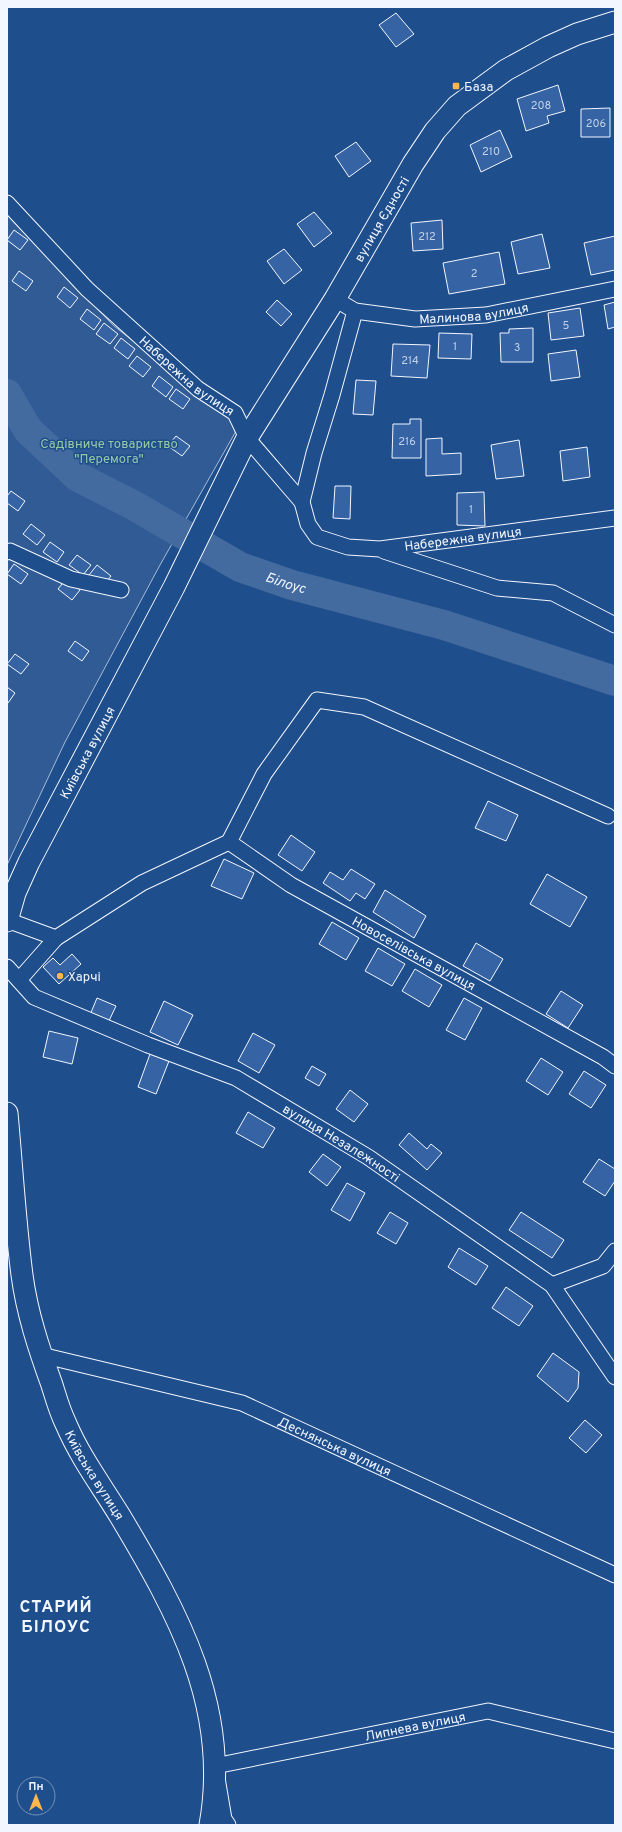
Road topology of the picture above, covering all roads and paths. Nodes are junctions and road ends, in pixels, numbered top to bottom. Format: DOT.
graph roads {
  1 [pos="615,22"];
  2 [pos="7,203"];
  3 [pos="615,290"];
  4 [pos="335,299"];
  5 [pos="355,311"];
  6 [pos="247,438"];
  7 [pos="220,490"];
  8 [pos="302,502"];
  9 [pos="615,518"];
  10 [pos="380,549"];
  11 [pos="8,550"];
  12 [pos="121,590"];
  13 [pos="615,625"];
  14 [pos="608,816"];
  15 [pos="229,842"];
  16 [pos="7,921"];
  17 [pos="56,938"];
  18 [pos="7,967"];
  19 [pos="18,980"];
  20 [pos="615,1066"];
  21 [pos="7,1113"];
  22 [pos="615,1251"];
  23 [pos="552,1285"];
  24 [pos="41,1355"];
  25 [pos="615,1377"];
  26 [pos="615,1575"];
  27 [pos="615,1742"];
  28 [pos="215,1766"];
  29 [pos="210,1825"];
  30 [pos="228,1825"];
  1 -- 4 [label="main road, вулиця Єдності"];
  2 -- 6 [label="street, Набережна вулиця"];
  3 -- 5 [label="street, Малинова вулиця"];
  4 -- 5 [label="street, Малинова вулиця"];
  4 -- 6 [label="main road, вулиця Єдності"];
  5 -- 8 [label="street"];
  6 -- 7 [label="main road, вулиця Єдності"];
  6 -- 8 [label="street, Набережна вулиця"];
  7 -- 16 [label="main road, Київська вулиця"];
  8 -- 10 [label="street, Набережна вулиця"];
  9 -- 10 [label="street, Набережна вулиця"];
  10 -- 13 [label="street"];
  11 -- 12 [label="street"];
  14 -- 15 [label="street"];
  15 -- 17 [label="street"];
  15 -- 20 [label="street, Новоселівська вулиця"];
  16 -- 17 [label="street"];
  17 -- 19 [label="street"];
  18 -- 19 [label="street, вулиця Незалежності"];
  19 -- 23 [label="street, вулиця Незалежності"];
  21 -- 24 [label="main road, Київська вулиця"];
  22 -- 23 [label="street"];
  23 -- 25 [label="street, вулиця Незалежності"];
  24 -- 26 [label="street, Деснянська вулиця"];
  24 -- 28 [label="main road, Київська вулиця"];
  27 -- 28 [label="street, Липнева вулиця"];
  28 -- 29 [label="main road, Київська вулиця"];
  28 -- 30 [label="street"];
}
